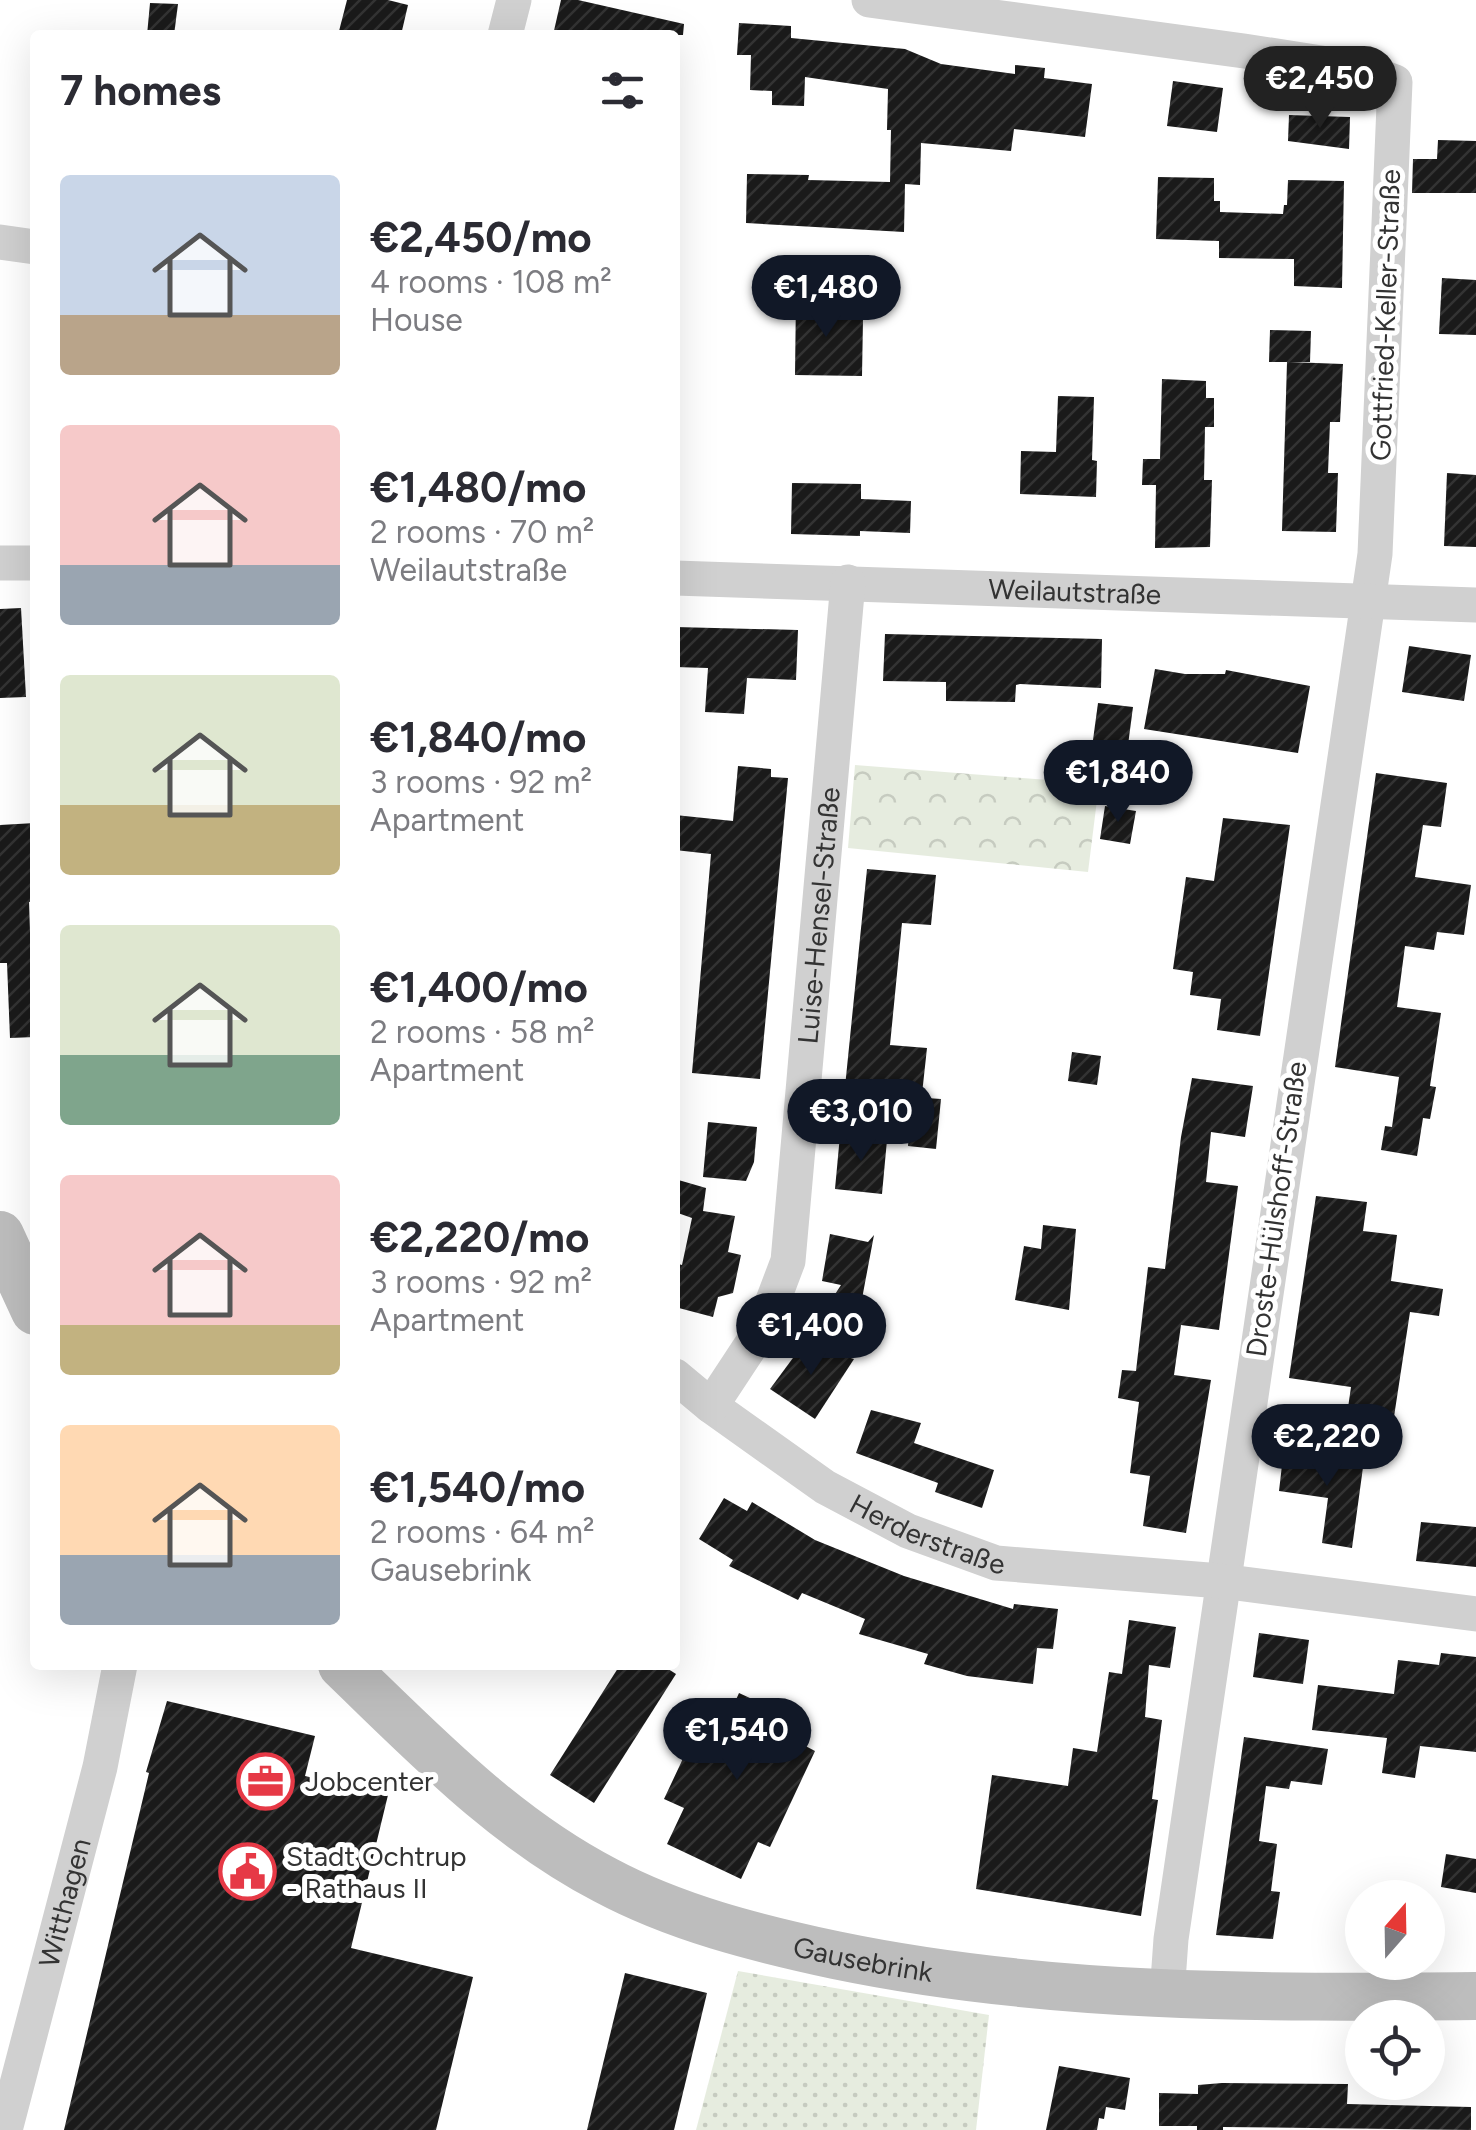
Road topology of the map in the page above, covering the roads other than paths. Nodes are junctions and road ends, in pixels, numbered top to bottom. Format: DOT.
graph roads {
  1 [pos="514,0"];
  2 [pos="869,0"];
  3 [pos="506,30"];
  4 [pos="0,242"];
  5 [pos="30,245"];
  6 [pos="0,562"];
  7 [pos="30,564"];
  8 [pos="680,578"];
  9 [pos="848,582"];
  10 [pos="1366,601"];
  11 [pos="1476,605"];
  12 [pos="0,1235"];
  13 [pos="30,1300"];
  14 [pos="680,1380"];
  15 [pos="711,1406"];
  16 [pos="1221,1582"];
  17 [pos="1476,1614"];
  18 [pos="122,1670"];
  19 [pos="347,1670"];
  20 [pos="1166,1996"];
  21 [pos="1476,1996"];
  22 [pos="5,2130"];
  1 -- 3 [label="street"];
  2 -- 10 [label="street, Gottfried-Keller-Straße"];
  4 -- 5 [label="street"];
  6 -- 7 [label="street"];
  8 -- 9 [label="street, Weilautstraße"];
  9 -- 10 [label="street, Weilautstraße"];
  9 -- 15 [label="street, Luise-Hensel-Straße"];
  10 -- 11 [label="street, Weilautstraße"];
  10 -- 16 [label="street, Droste-Hülshoff-Straße"];
  12 -- 13 [label="main road"];
  14 -- 15 [label="street, Herderstraße"];
  15 -- 16 [label="street, Herderstraße"];
  16 -- 17 [label="street, Herderstraße"];
  16 -- 20 [label="street, Droste-Hülshoff-Straße"];
  18 -- 22 [label="street, Witthagen"];
  19 -- 20 [label="main road, Gausebrink"];
  20 -- 21 [label="main road, Gausebrink"];
}
